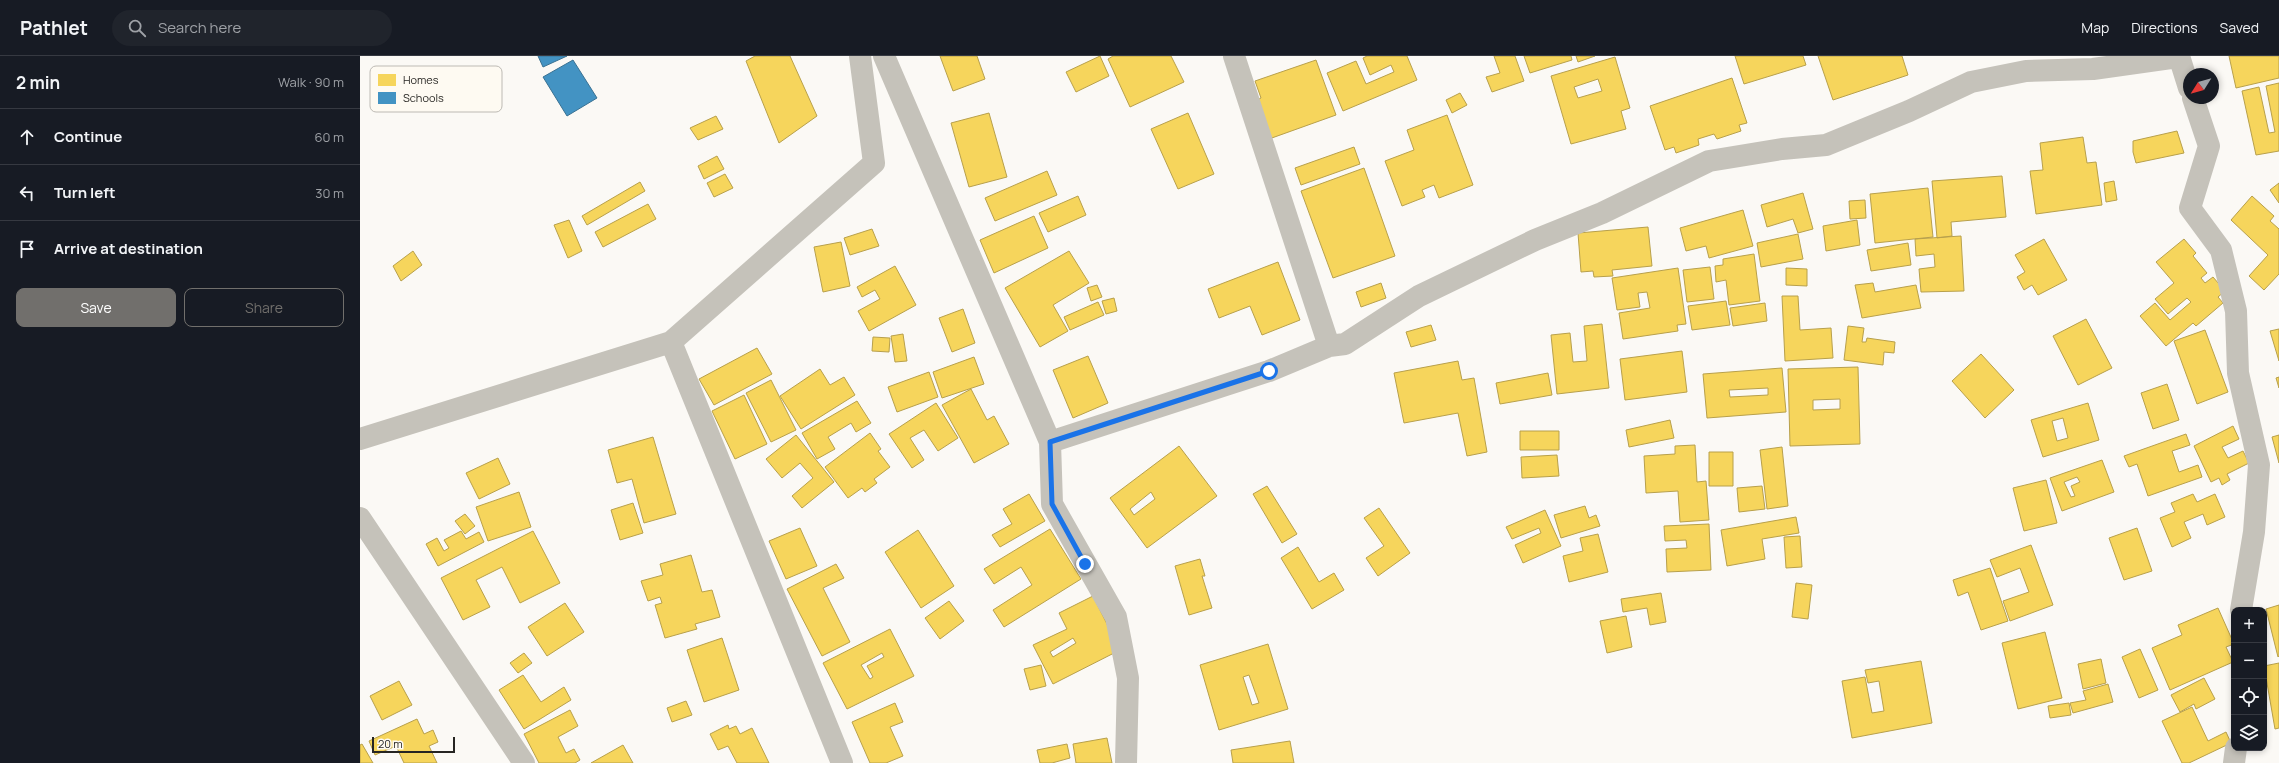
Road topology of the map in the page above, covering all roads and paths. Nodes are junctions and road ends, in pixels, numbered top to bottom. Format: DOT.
graph roads {
  1 [pos="860,56"];
  2 [pos="884,56"];
  3 [pos="1234,56"];
  4 [pos="2179,56"];
  5 [pos="2183,69"];
  6 [pos="2195,104"];
  7 [pos="671,342"];
  8 [pos="1329,346"];
  9 [pos="360,439"];
  10 [pos="1050,442"];
  11 [pos="360,518"];
  12 [pos="2242,607"];
  13 [pos="2236,751"];
  14 [pos="524,763"];
  15 [pos="842,763"];
  16 [pos="1126,763"];
  17 [pos="2234,763"];
  1 -- 7 [label="street"];
  2 -- 10 [label="street"];
  3 -- 8 [label="street"];
  4 -- 5 [label="street"];
  4 -- 8 [label="street"];
  6 -- 12 [label="street"];
  7 -- 9 [label="street"];
  7 -- 15 [label="street"];
  8 -- 10 [label="street"];
  10 -- 16 [label="street"];
  11 -- 14 [label="street"];
  13 -- 17 [label="street"];
}
